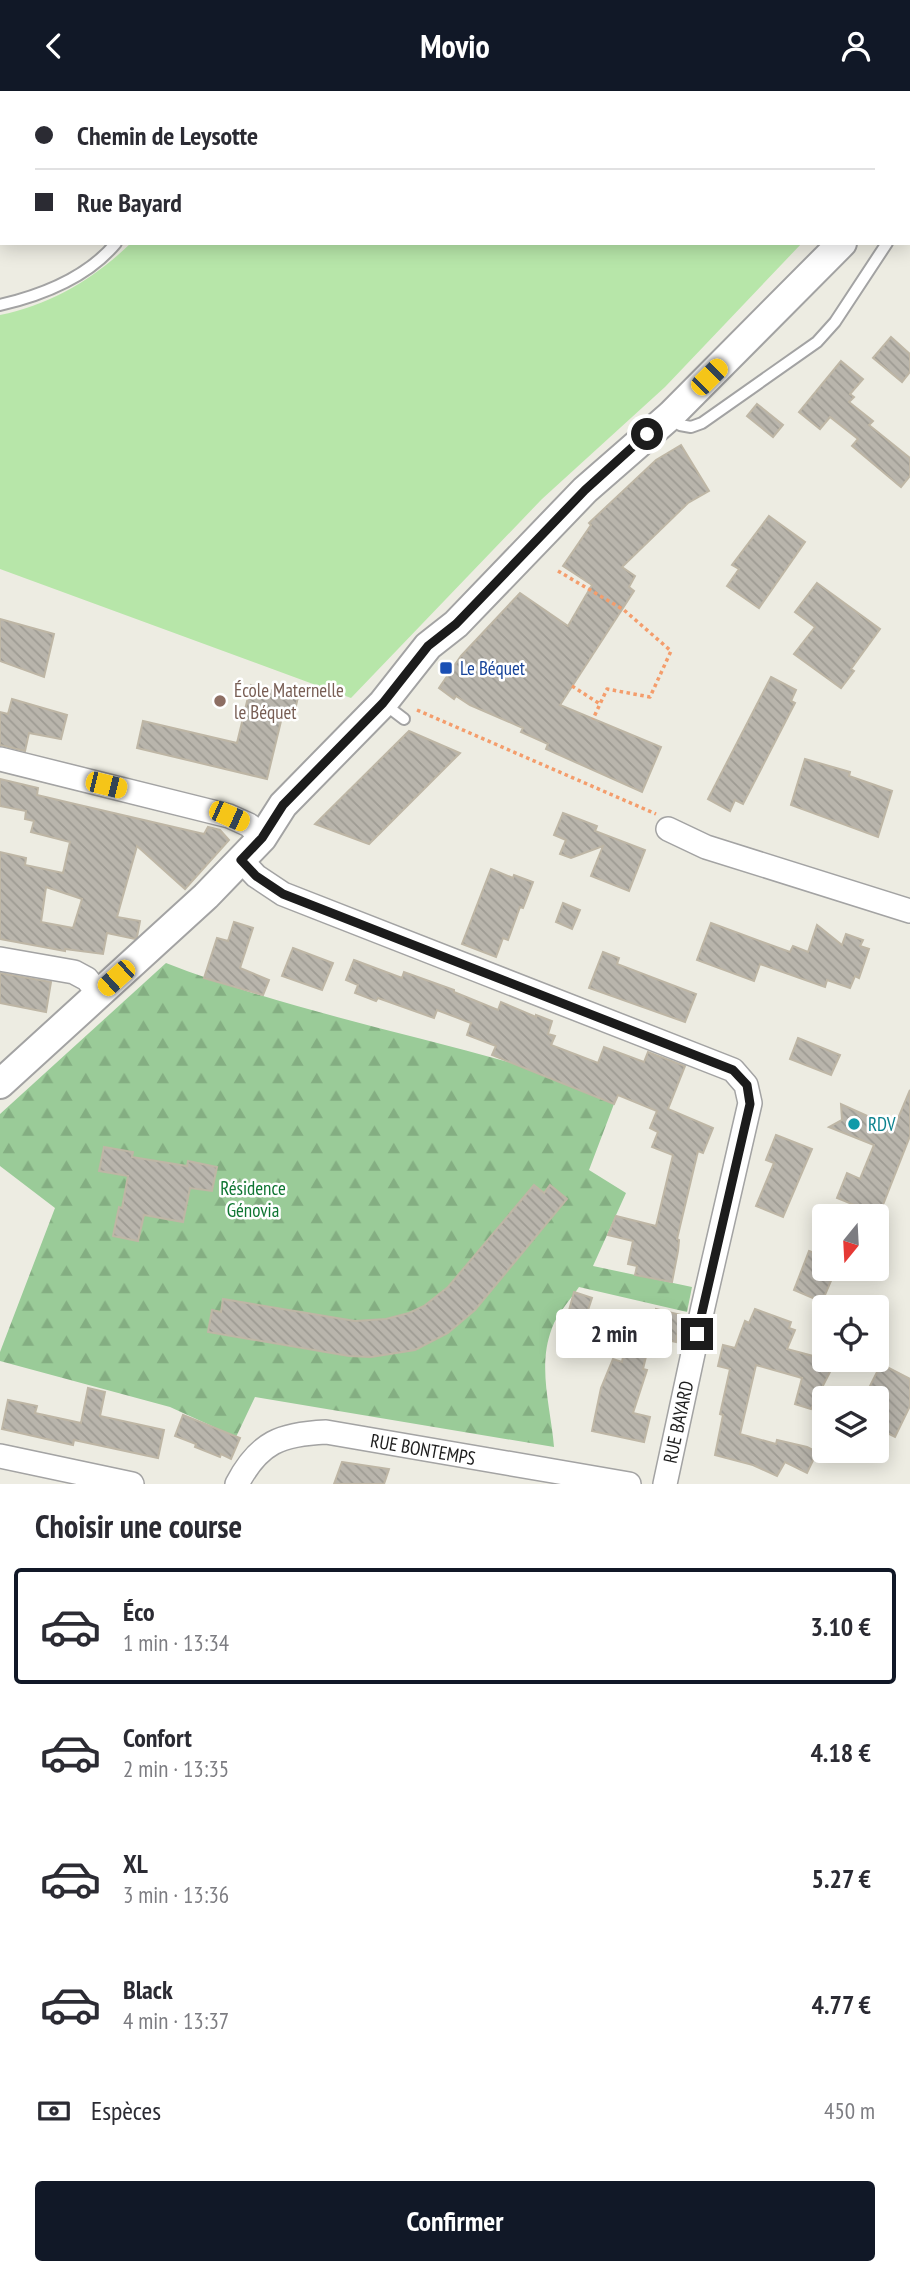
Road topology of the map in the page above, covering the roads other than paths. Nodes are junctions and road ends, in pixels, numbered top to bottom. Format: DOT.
graph roads {
  1 [pos="114,245"];
  2 [pos="840,245"];
  3 [pos="886,245"];
  4 [pos="0,305"];
  5 [pos="671,415"];
  6 [pos="0,759"];
  7 [pos="668,829"];
  8 [pos="262,838"];
  9 [pos="241,860"];
  10 [pos="910,911"];
  11 [pos="0,959"];
  12 [pos="99,994"];
  13 [pos="0,1084"];
  14 [pos="0,1455"];
  15 [pos="132,1484"];
  16 [pos="237,1484"];
  17 [pos="629,1484"];
  18 [pos="665,1484"];
  1 -- 4 [label="lane"];
  2 -- 5 [label="street"];
  3 -- 5 [label="lane"];
  5 -- 8 [label="street"];
  6 -- 8 [label="street"];
  7 -- 10 [label="street"];
  8 -- 9 [label="street"];
  9 -- 12 [label="street"];
  9 -- 18 [label="street, RUE BAYARD"];
  11 -- 12 [label="street"];
  12 -- 13 [label="street"];
  14 -- 15 [label="street"];
  16 -- 17 [label="street, RUE BONTEMPS"];
}
